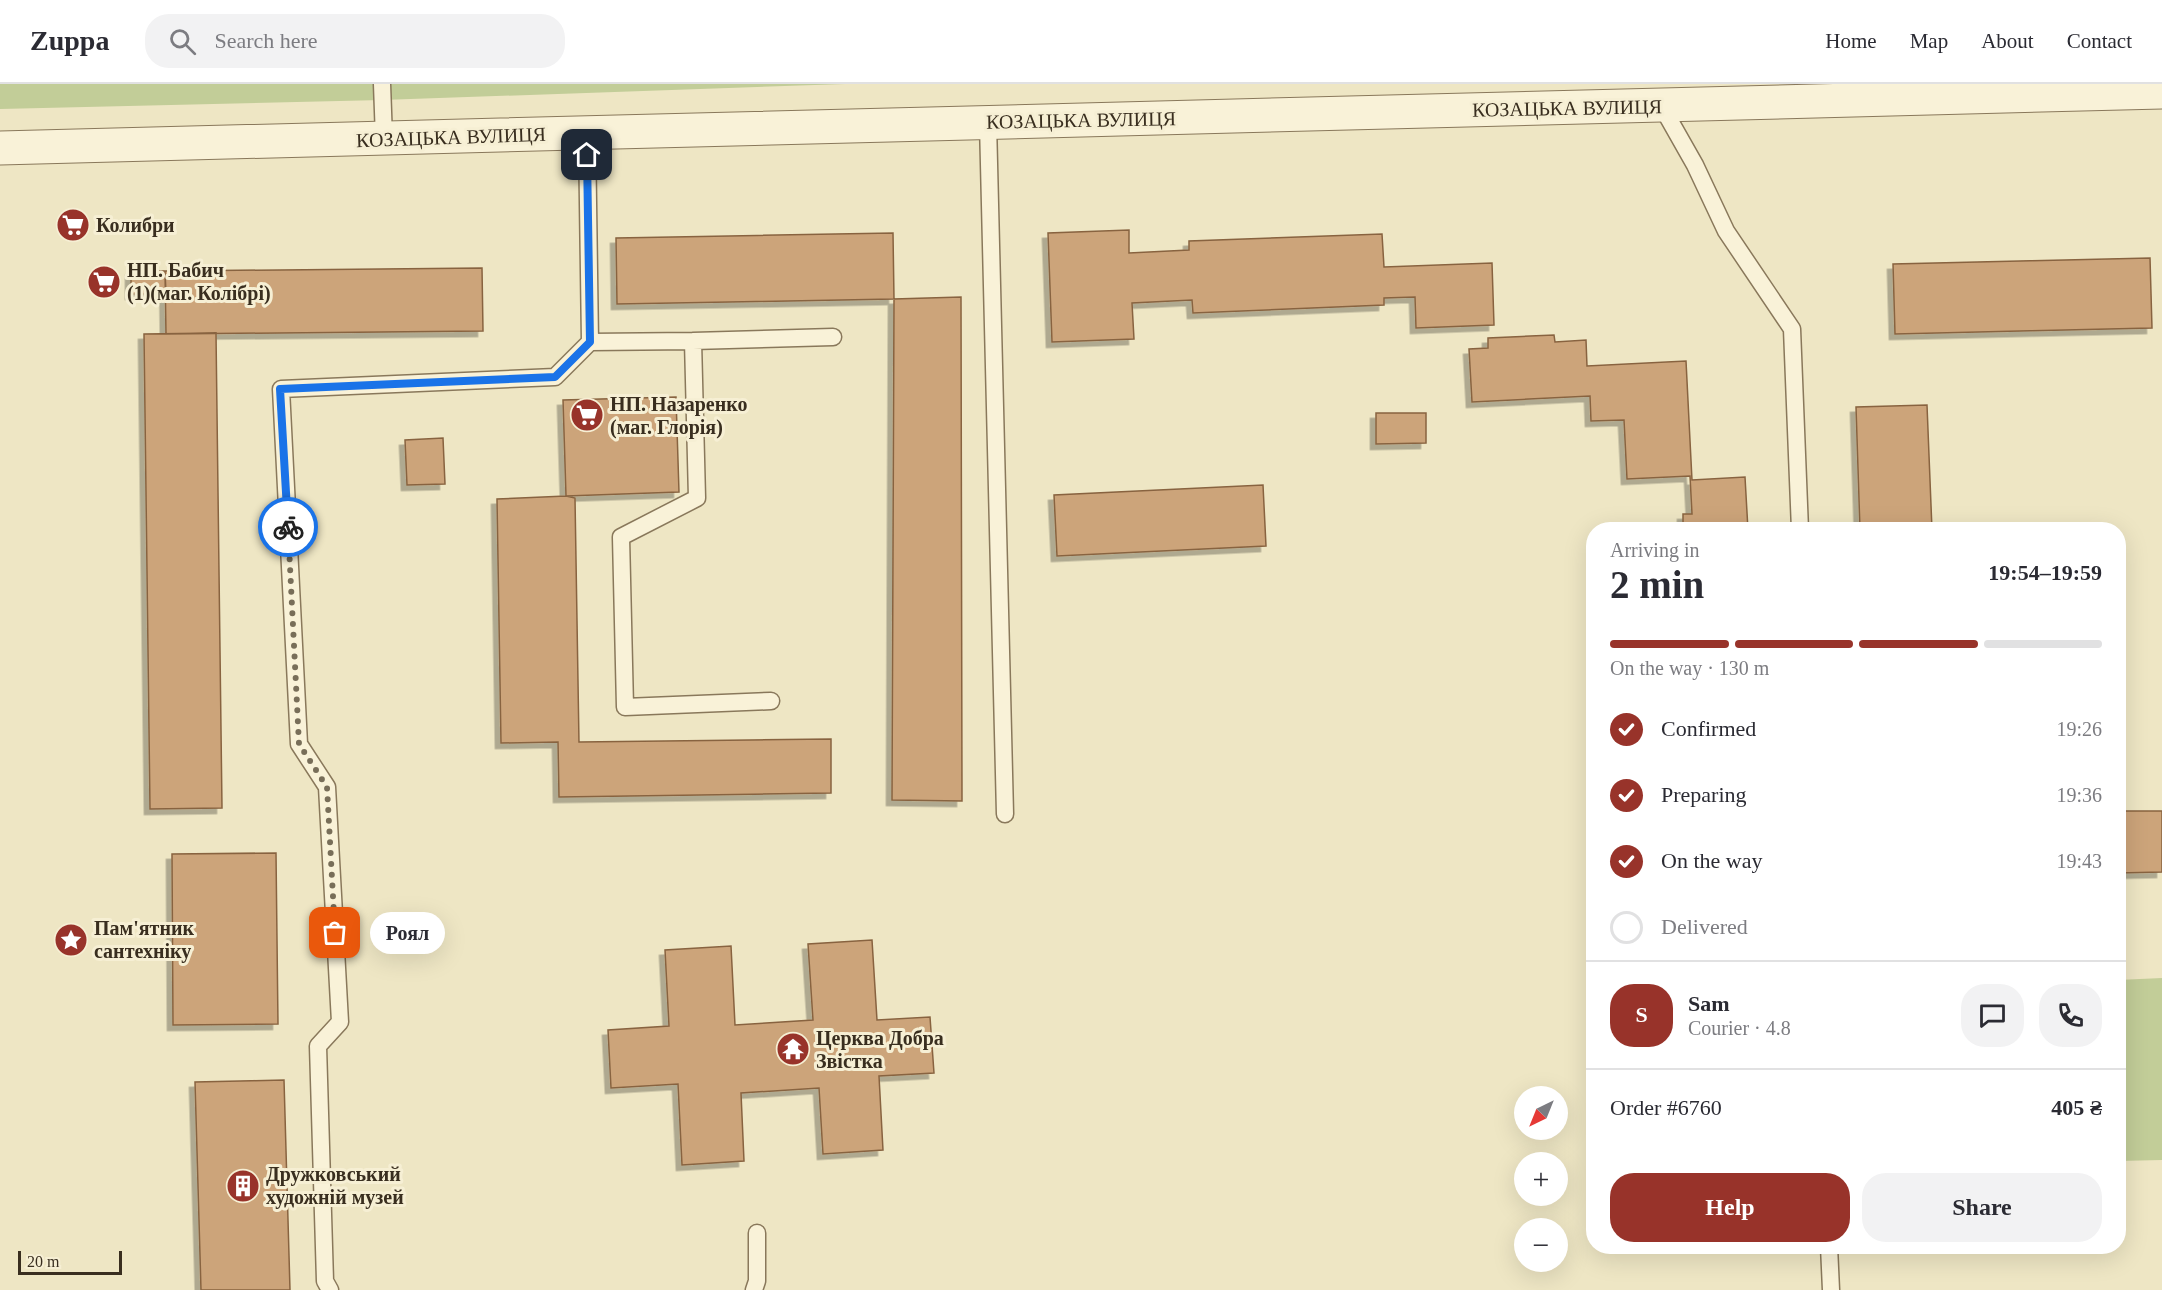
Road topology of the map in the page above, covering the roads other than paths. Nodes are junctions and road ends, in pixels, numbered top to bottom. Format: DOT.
graph roads {
  1 [pos="382,84"];
  2 [pos="2162,92"];
  3 [pos="1661,105"];
  4 [pos="988,123"];
  5 [pos="586,133"];
  6 [pos="384,139"];
  7 [pos="0,148"];
  8 [pos="833,338"];
  9 [pos="693,340"];
  10 [pos="590,342"];
  11 [pos="1800,522"];
  12 [pos="771,701"];
  13 [pos="1005,814"];
  14 [pos="756,1233"];
  15 [pos="1829,1254"];
  16 [pos="330,1290"];
  17 [pos="754,1290"];
  18 [pos="1831,1290"];
  1 -- 6 [label="lane"];
  2 -- 3 [label="street, КОЗАЦЬКА ВУЛИЦЯ"];
  3 -- 4 [label="street, КОЗАЦЬКА ВУЛИЦЯ"];
  3 -- 11 [label="lane"];
  4 -- 5 [label="street, КОЗАЦЬКА ВУЛИЦЯ"];
  4 -- 13 [label="lane"];
  5 -- 6 [label="street, КОЗАЦЬКА ВУЛИЦЯ"];
  5 -- 10 [label="lane"];
  6 -- 7 [label="street, КОЗАЦЬКА ВУЛИЦЯ"];
  8 -- 9 [label="lane"];
  9 -- 10 [label="lane"];
  9 -- 12 [label="lane"];
  10 -- 16 [label="lane"];
  14 -- 17 [label="lane"];
  15 -- 18 [label="lane"];
}
